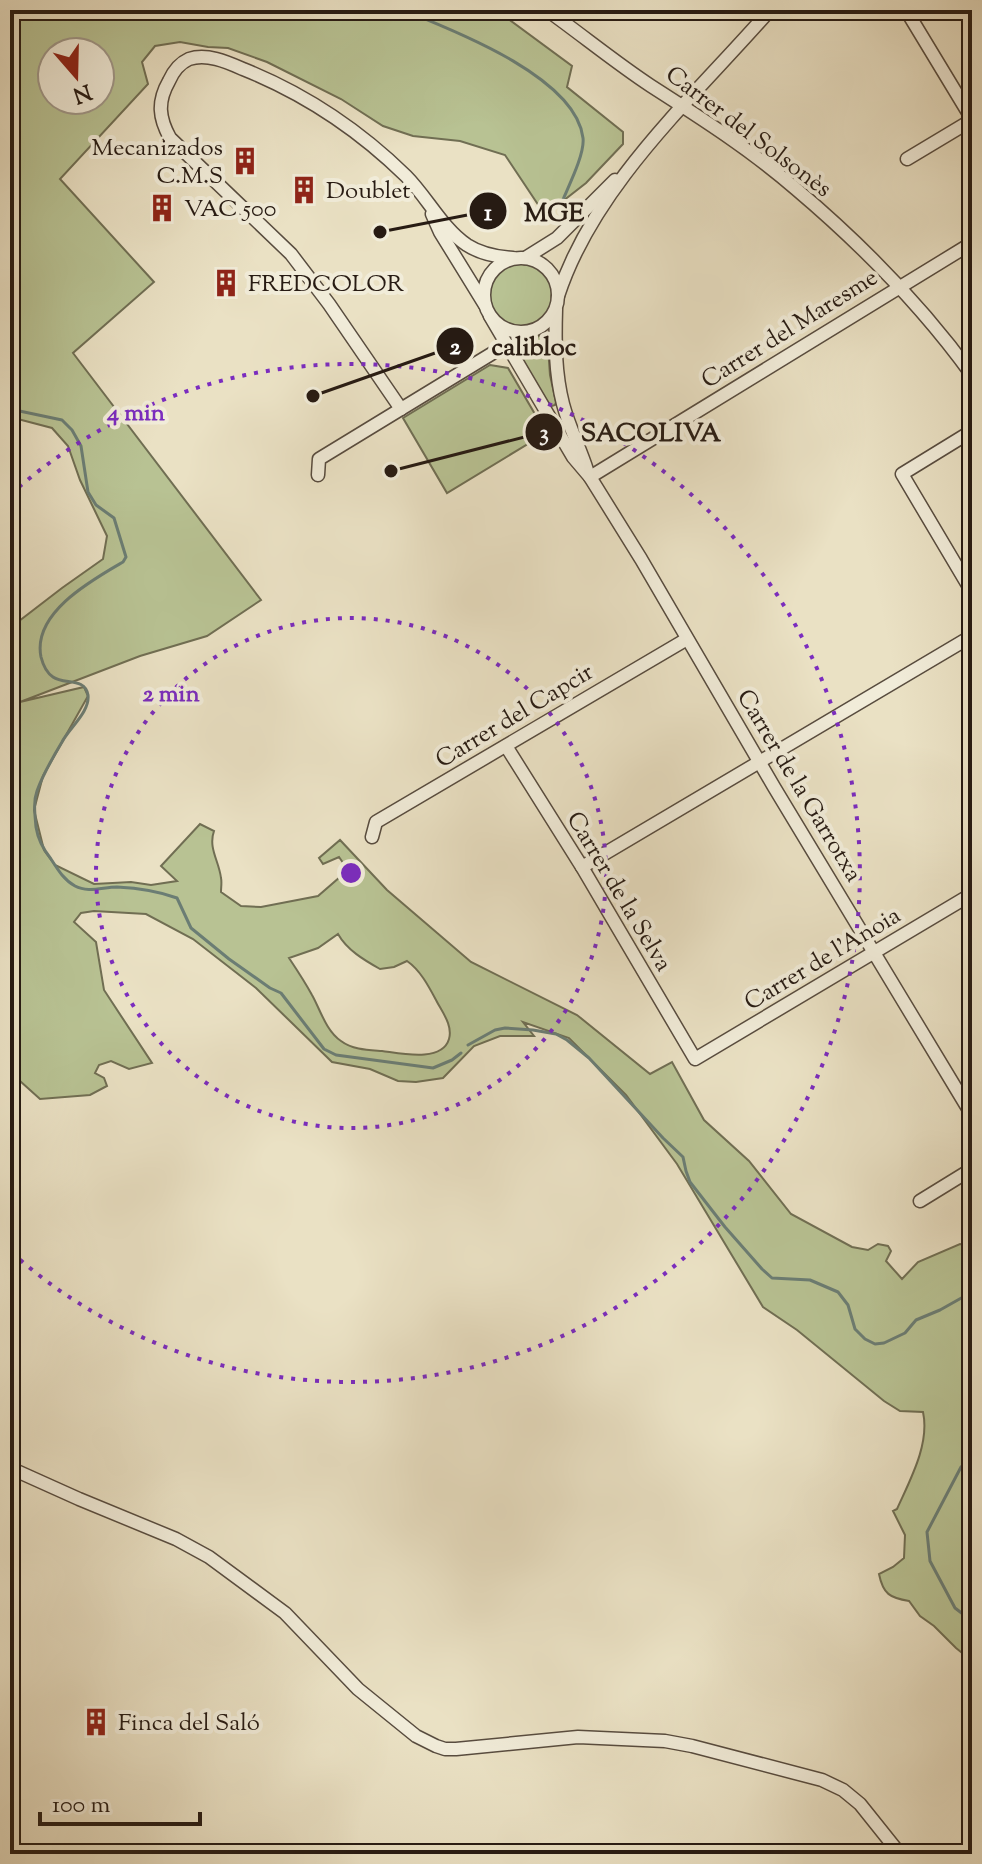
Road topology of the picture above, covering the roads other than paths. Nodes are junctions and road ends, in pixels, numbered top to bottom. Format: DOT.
graph roads {
  1 [pos="547,10"];
  2 [pos="770,10"];
  3 [pos="906,10"];
  4 [pos="684,105"];
  5 [pos="972,119"];
  6 [pos="907,159"];
  7 [pos="627,170"];
  8 [pos="424,197"];
  9 [pos="972,243"];
  10 [pos="519,258"];
  11 [pos="899,286"];
  12 [pos="557,300"];
  13 [pos="488,312"];
  14 [pos="506,345"];
  15 [pos="972,375"];
  16 [pos="401,409"];
  17 [pos="972,431"];
  18 [pos="318,475"];
  19 [pos="590,477"];
  20 [pos="972,592"];
  21 [pos="972,636"];
  22 [pos="687,639"];
  23 [pos="506,746"];
  24 [pos="760,763"];
  25 [pos="372,837"];
  26 [pos="582,867"];
  27 [pos="972,894"];
  28 [pos="875,952"];
  29 [pos="695,1059"];
  30 [pos="972,1115"];
  31 [pos="972,1169"];
  32 [pos="920,1201"];
  33 [pos="10,1468"];
  34 [pos="900,1854"];
  1 -- 4 [label="street, Carrer del Solsonès"];
  2 -- 4 [label="street"];
  3 -- 5 [label="street"];
  4 -- 7 [label="street"];
  4 -- 11 [label="street, Carrer del Solsonès"];
  5 -- 6 [label="street"];
  7 -- 10 [label="street"];
  7 -- 12 [label="street"];
  8 -- 10 [label="street, Carrer de la Garrotxa"];
  8 -- 13 [label="street, Carrer de la Garrotxa"];
  8 -- 16 [label="street, Carrer de la Garrotxa"];
  9 -- 11 [label="street, Carrer del Maresme"];
  10 -- 12 [label="street"];
  10 -- 13 [label="street"];
  11 -- 15 [label="street, Carrer del Solsonès"];
  11 -- 19 [label="street, Carrer del Maresme"];
  12 -- 13 [label="street"];
  12 -- 19 [label="street, Carrer de la Garrotxa"];
  13 -- 14 [label="street, Carrer de la Garrotxa"];
  14 -- 16 [label="street"];
  14 -- 19 [label="street, Carrer de la Garrotxa"];
  16 -- 18 [label="street"];
  17 -- 20 [label="street"];
  19 -- 22 [label="street, Carrer de la Garrotxa"];
  21 -- 24 [label="street"];
  22 -- 23 [label="street, Carrer del Capcir"];
  22 -- 24 [label="street, Carrer de la Garrotxa"];
  23 -- 25 [label="street, Carrer del Capcir"];
  23 -- 26 [label="street, Carrer de la Selva"];
  24 -- 26 [label="street"];
  24 -- 28 [label="street, Carrer de la Garrotxa"];
  26 -- 29 [label="street, Carrer de la Selva"];
  27 -- 28 [label="street, Carrer de l'Anoia"];
  28 -- 29 [label="street, Carrer de l'Anoia"];
  28 -- 30 [label="street, Carrer de la Garrotxa"];
  31 -- 32 [label="street"];
  33 -- 34 [label="street"];
}
